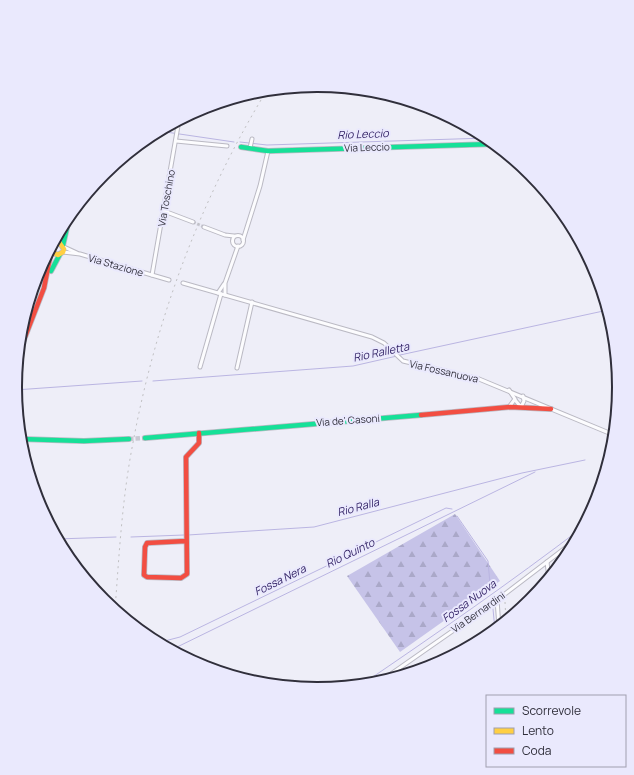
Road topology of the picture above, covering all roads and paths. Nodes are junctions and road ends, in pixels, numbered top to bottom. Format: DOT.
graph roads {
  1 [pos="178,128"];
  2 [pos="176,140"];
  3 [pos="252,140"];
  4 [pos="484,144"];
  5 [pos="226,146"];
  6 [pos="241,147"];
  7 [pos="250,148"];
  8 [pos="268,151"];
  9 [pos="164,211"];
  10 [pos="193,222"];
  11 [pos="204,227"];
  12 [pos="247,228"];
  13 [pos="66,233"];
  14 [pos="225,235"];
  15 [pos="235,236"];
  16 [pos="240,236"];
  17 [pos="243,240"];
  18 [pos="233,243"];
  19 [pos="238,246"];
  20 [pos="57,248"];
  21 [pos="63,250"];
  22 [pos="55,251"];
  23 [pos="233,256"];
  24 [pos="49,263"];
  25 [pos="152,275"];
  26 [pos="169,280"];
  27 [pos="225,282"];
  28 [pos="183,283"];
  29 [pos="44,287"];
  30 [pos="221,294"];
  31 [pos="252,302"];
  32 [pos="29,327"];
  33 [pos="200,367"];
  34 [pos="237,368"];
  35 [pos="508,389"];
  36 [pos="523,396"];
  37 [pos="515,399"];
  38 [pos="521,407"];
  39 [pos="507,408"];
  40 [pos="551,409"];
  41 [pos="199,433"];
  42 [pos="608,433"];
  43 [pos="145,438"];
  44 [pos="27,439"];
  45 [pos="129,439"];
  46 [pos="186,540"];
  47 [pos="562,551"];
  48 [pos="547,562"];
  49 [pos="548,571"];
  50 [pos="497,600"];
  51 [pos="499,621"];
  52 [pos="394,672"];
  1 -- 2 [label="street, Via Toschino"];
  2 -- 5 [label="street"];
  2 -- 9 [label="street, Via Toschino"];
  3 -- 7 [label="street"];
  4 -- 8 [label="street, Via Leccio"];
  6 -- 7 [label="street, Via Leccio"];
  7 -- 8 [label="street, Via Leccio"];
  8 -- 12 [label="street"];
  9 -- 10 [label="street"];
  9 -- 25 [label="street, Via Toschino"];
  11 -- 14 [label="street"];
  12 -- 16 [label="street"];
  12 -- 17 [label="street"];
  13 -- 21 [label="street"];
  14 -- 15 [label="street"];
  14 -- 18 [label="street"];
  15 -- 16 [label="street"];
  15 -- 18 [label="street"];
  16 -- 17 [label="street"];
  17 -- 19 [label="street"];
  18 -- 19 [label="street"];
  18 -- 23 [label="street"];
  19 -- 23 [label="street"];
  20 -- 21 [label="street"];
  21 -- 22 [label="street"];
  21 -- 25 [label="street, Via Stazione"];
  21 -- 29 [label="street"];
  23 -- 27 [label="street"];
  24 -- 29 [label="street"];
  25 -- 26 [label="street, Via Stazione"];
  27 -- 30 [label="street"];
  27 -- 30 [label="street"];
  28 -- 30 [label="street, Via Fossanuova"];
  29 -- 32 [label="street"];
  30 -- 31 [label="street, Via Fossanuova"];
  30 -- 33 [label="street"];
  31 -- 34 [label="street"];
  31 -- 35 [label="street, Via Fossanuova"];
  35 -- 36 [label="street, Via Fossanuova"];
  35 -- 37 [label="street"];
  36 -- 38 [label="street"];
  36 -- 40 [label="street, Via Fossanuova"];
  37 -- 38 [label="street"];
  37 -- 39 [label="street"];
  38 -- 39 [label="street, Via de' Casoni"];
  38 -- 40 [label="street, Via de' Casoni"];
  39 -- 41 [label="street, Via de' Casoni"];
  40 -- 42 [label="street, Via Fossanuova"];
  41 -- 43 [label="street, Via de' Casoni"];
  41 -- 46 [label="street"];
  44 -- 45 [label="street"];
  46 -- 46 [label="street"];
  47 -- 48 [label="street, Via Bernardini"];
  48 -- 49 [label="street"];
  48 -- 50 [label="street, Via Bernardini"];
  50 -- 51 [label="street"];
  50 -- 52 [label="street, Via Bernardini"];
}
